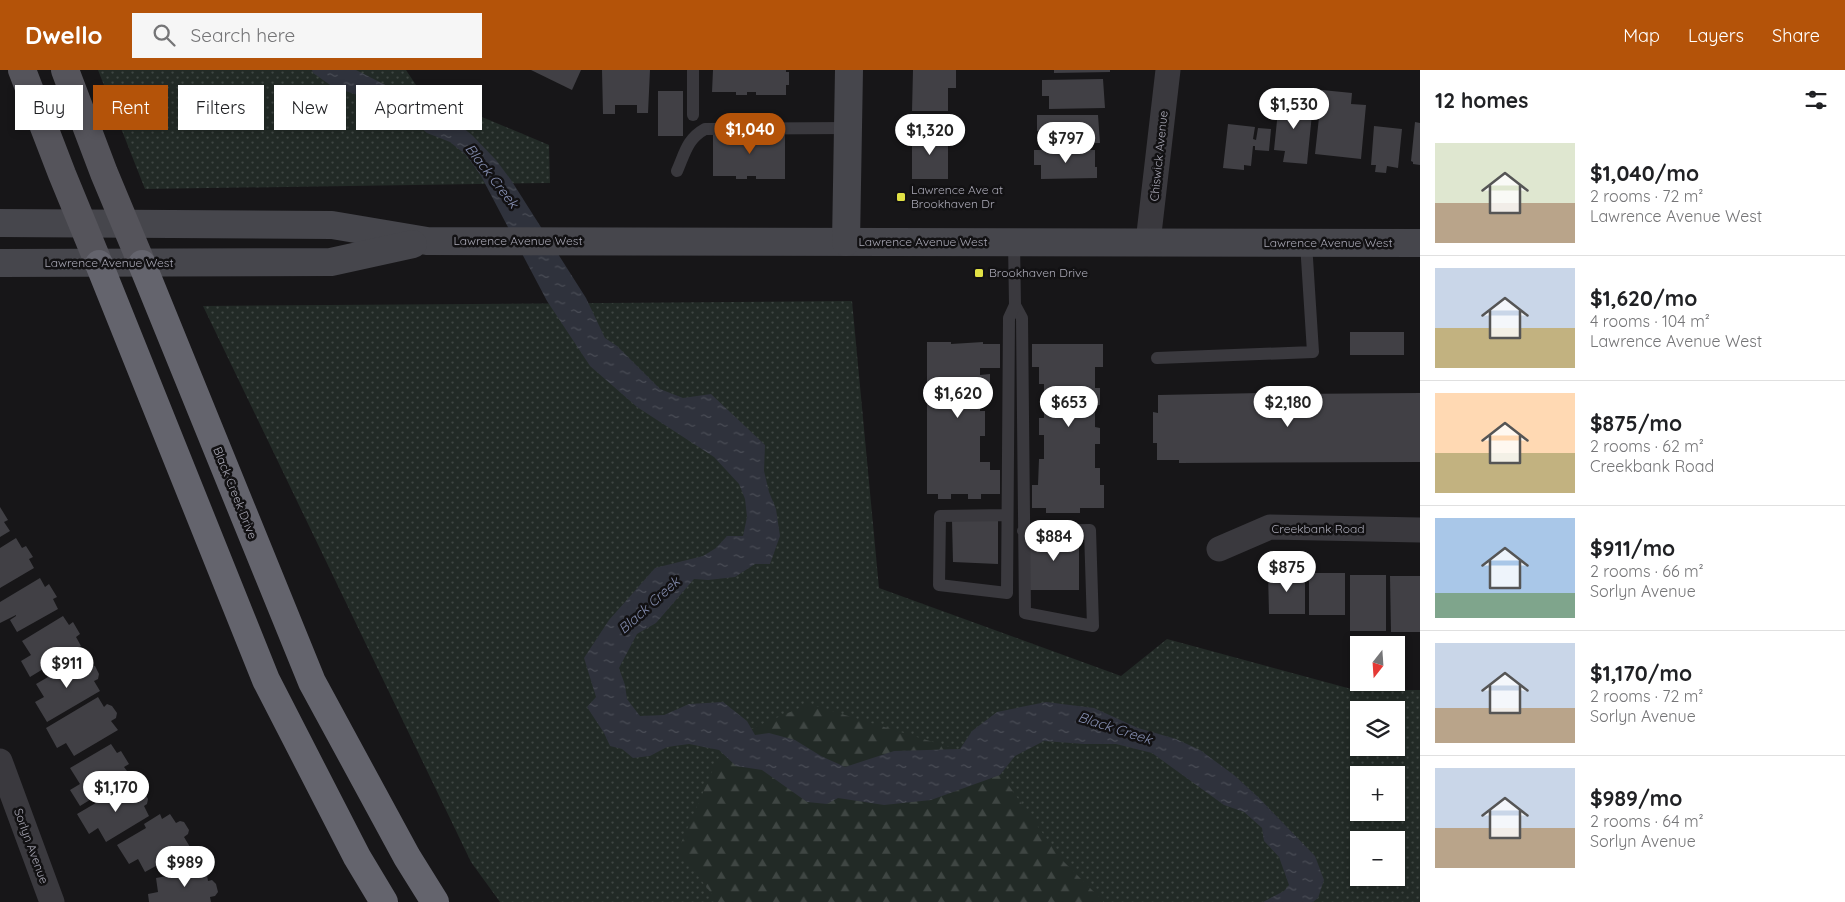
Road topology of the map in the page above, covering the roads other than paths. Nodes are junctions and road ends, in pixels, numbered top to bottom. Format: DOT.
graph roads {
  1 [pos="22,70"];
  2 [pos="65,70"];
  3 [pos="693,70"];
  4 [pos="849,70"];
  5 [pos="1168,70"];
  6 [pos="693,116"];
  7 [pos="848,128"];
  8 [pos="677,171"];
  9 [pos="0,223"];
  10 [pos="83,224"];
  11 [pos="126,225"];
  12 [pos="427,241"];
  13 [pos="846,242"];
  14 [pos="1014,242"];
  15 [pos="1148,242"];
  16 [pos="1306,243"];
  17 [pos="1420,243"];
  18 [pos="0,263"];
  19 [pos="100,264"];
  20 [pos="142,264"];
  21 [pos="1015,305"];
  22 [pos="1157,358"];
  23 [pos="1007,515"];
  24 [pos="1420,530"];
  25 [pos="1023,531"];
  26 [pos="1219,549"];
  27 [pos="0,761"];
  28 [pos="52,902"];
  29 [pos="384,902"];
  30 [pos="435,902"];
  1 -- 10 [label="main road"];
  2 -- 11 [label="main road, Black Creek Drive"];
  3 -- 6 [label="lane"];
  4 -- 7 [label="main road"];
  5 -- 15 [label="street, Chiswick Avenue"];
  7 -- 8 [label="lane"];
  7 -- 13 [label="main road"];
  9 -- 10 [label="main road, Lawrence Avenue West"];
  10 -- 11 [label="main road, Lawrence Avenue West"];
  10 -- 19 [label="main road"];
  11 -- 12 [label="main road, Lawrence Avenue West"];
  11 -- 20 [label="main road, Black Creek Drive"];
  12 -- 13 [label="main road, Lawrence Avenue West"];
  12 -- 20 [label="main road, Lawrence Avenue West"];
  13 -- 14 [label="main road, Lawrence Avenue West"];
  14 -- 15 [label="main road, Lawrence Avenue West"];
  14 -- 21 [label="lane"];
  15 -- 16 [label="main road, Lawrence Avenue West"];
  16 -- 17 [label="main road, Lawrence Avenue West"];
  16 -- 22 [label="lane"];
  18 -- 19 [label="main road, Lawrence Avenue West"];
  19 -- 20 [label="main road, Lawrence Avenue West"];
  19 -- 29 [label="highway"];
  20 -- 30 [label="highway, Black Creek Drive"];
  21 -- 23 [label="lane"];
  21 -- 25 [label="lane"];
  23 -- 23 [label="lane"];
  24 -- 26 [label="street, Creekbank Road"];
  25 -- 25 [label="lane"];
  27 -- 28 [label="street, Sorlyn Avenue"];
}
